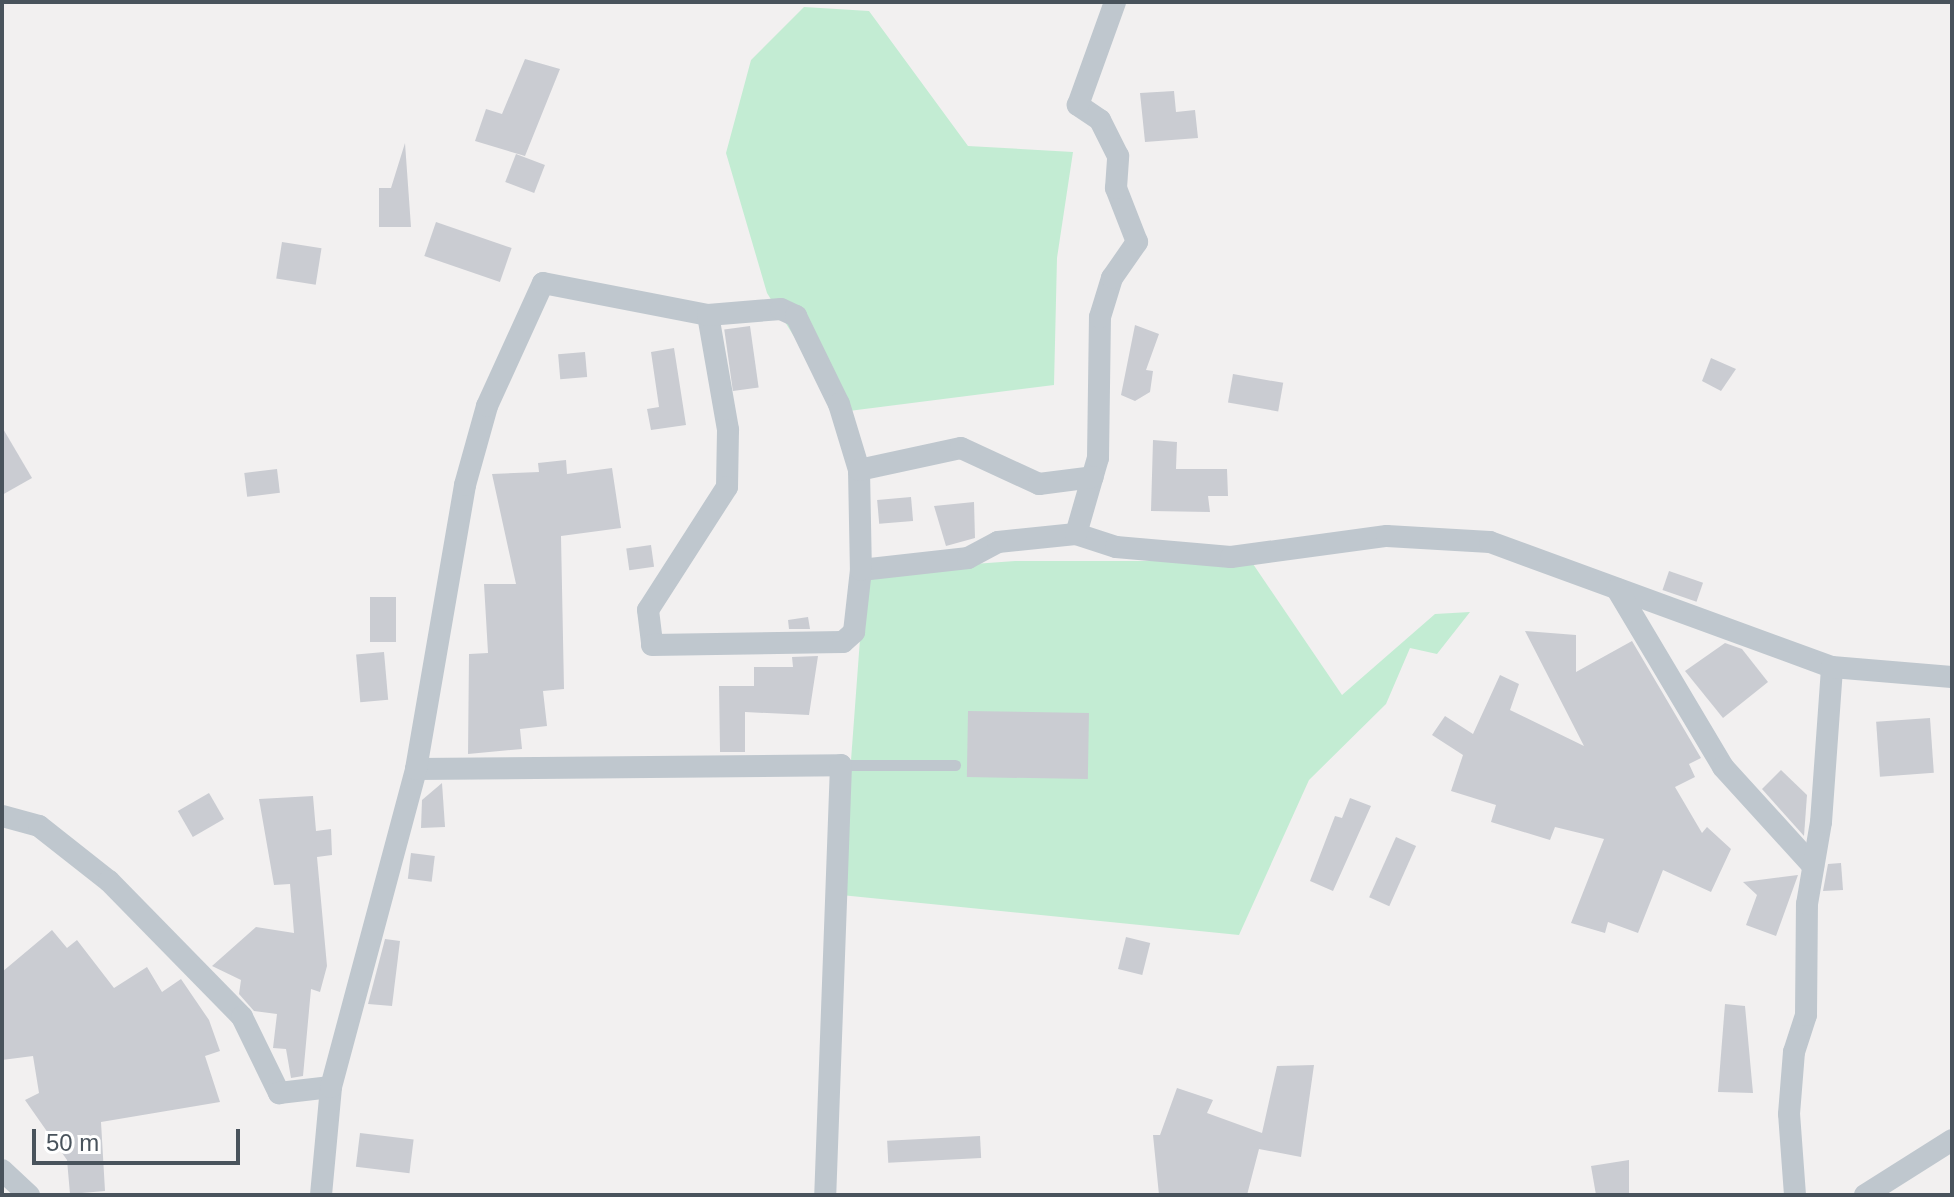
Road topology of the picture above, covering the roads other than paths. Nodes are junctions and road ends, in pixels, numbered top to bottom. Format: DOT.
graph roads {
  1 [pos="1115,2"];
  2 [pos="708,315"];
  3 [pos="859,470"];
  4 [pos="1093,477"];
  5 [pos="1076,534"];
  6 [pos="861,570"];
  7 [pos="1617,589"];
  8 [pos="1832,667"];
  9 [pos="1952,677"];
  10 [pos="841,765"];
  11 [pos="955,765"];
  12 [pos="416,769"];
  13 [pos="2,816"];
  14 [pos="1813,866"];
  15 [pos="331,1087"];
  16 [pos="1952,1140"];
  17 [pos="2,1170"];
  18 [pos="29,1195"];
  19 [pos="321,1195"];
  20 [pos="825,1195"];
  21 [pos="1795,1195"];
  22 [pos="1865,1195"];
  1 -- 4 [label="street"];
  2 -- 3 [label="street"];
  2 -- 6 [label="street"];
  2 -- 12 [label="street"];
  3 -- 4 [label="street"];
  3 -- 6 [label="street"];
  4 -- 5 [label="street"];
  5 -- 6 [label="street"];
  5 -- 7 [label="street"];
  7 -- 8 [label="street"];
  7 -- 14 [label="street"];
  8 -- 9 [label="street"];
  8 -- 14 [label="street"];
  10 -- 11 [label="lane"];
  10 -- 12 [label="street"];
  10 -- 20 [label="street"];
  12 -- 15 [label="street"];
  13 -- 15 [label="street"];
  14 -- 21 [label="street"];
  15 -- 19 [label="street"];
  16 -- 22 [label="street"];
  17 -- 18 [label="street"];
}
